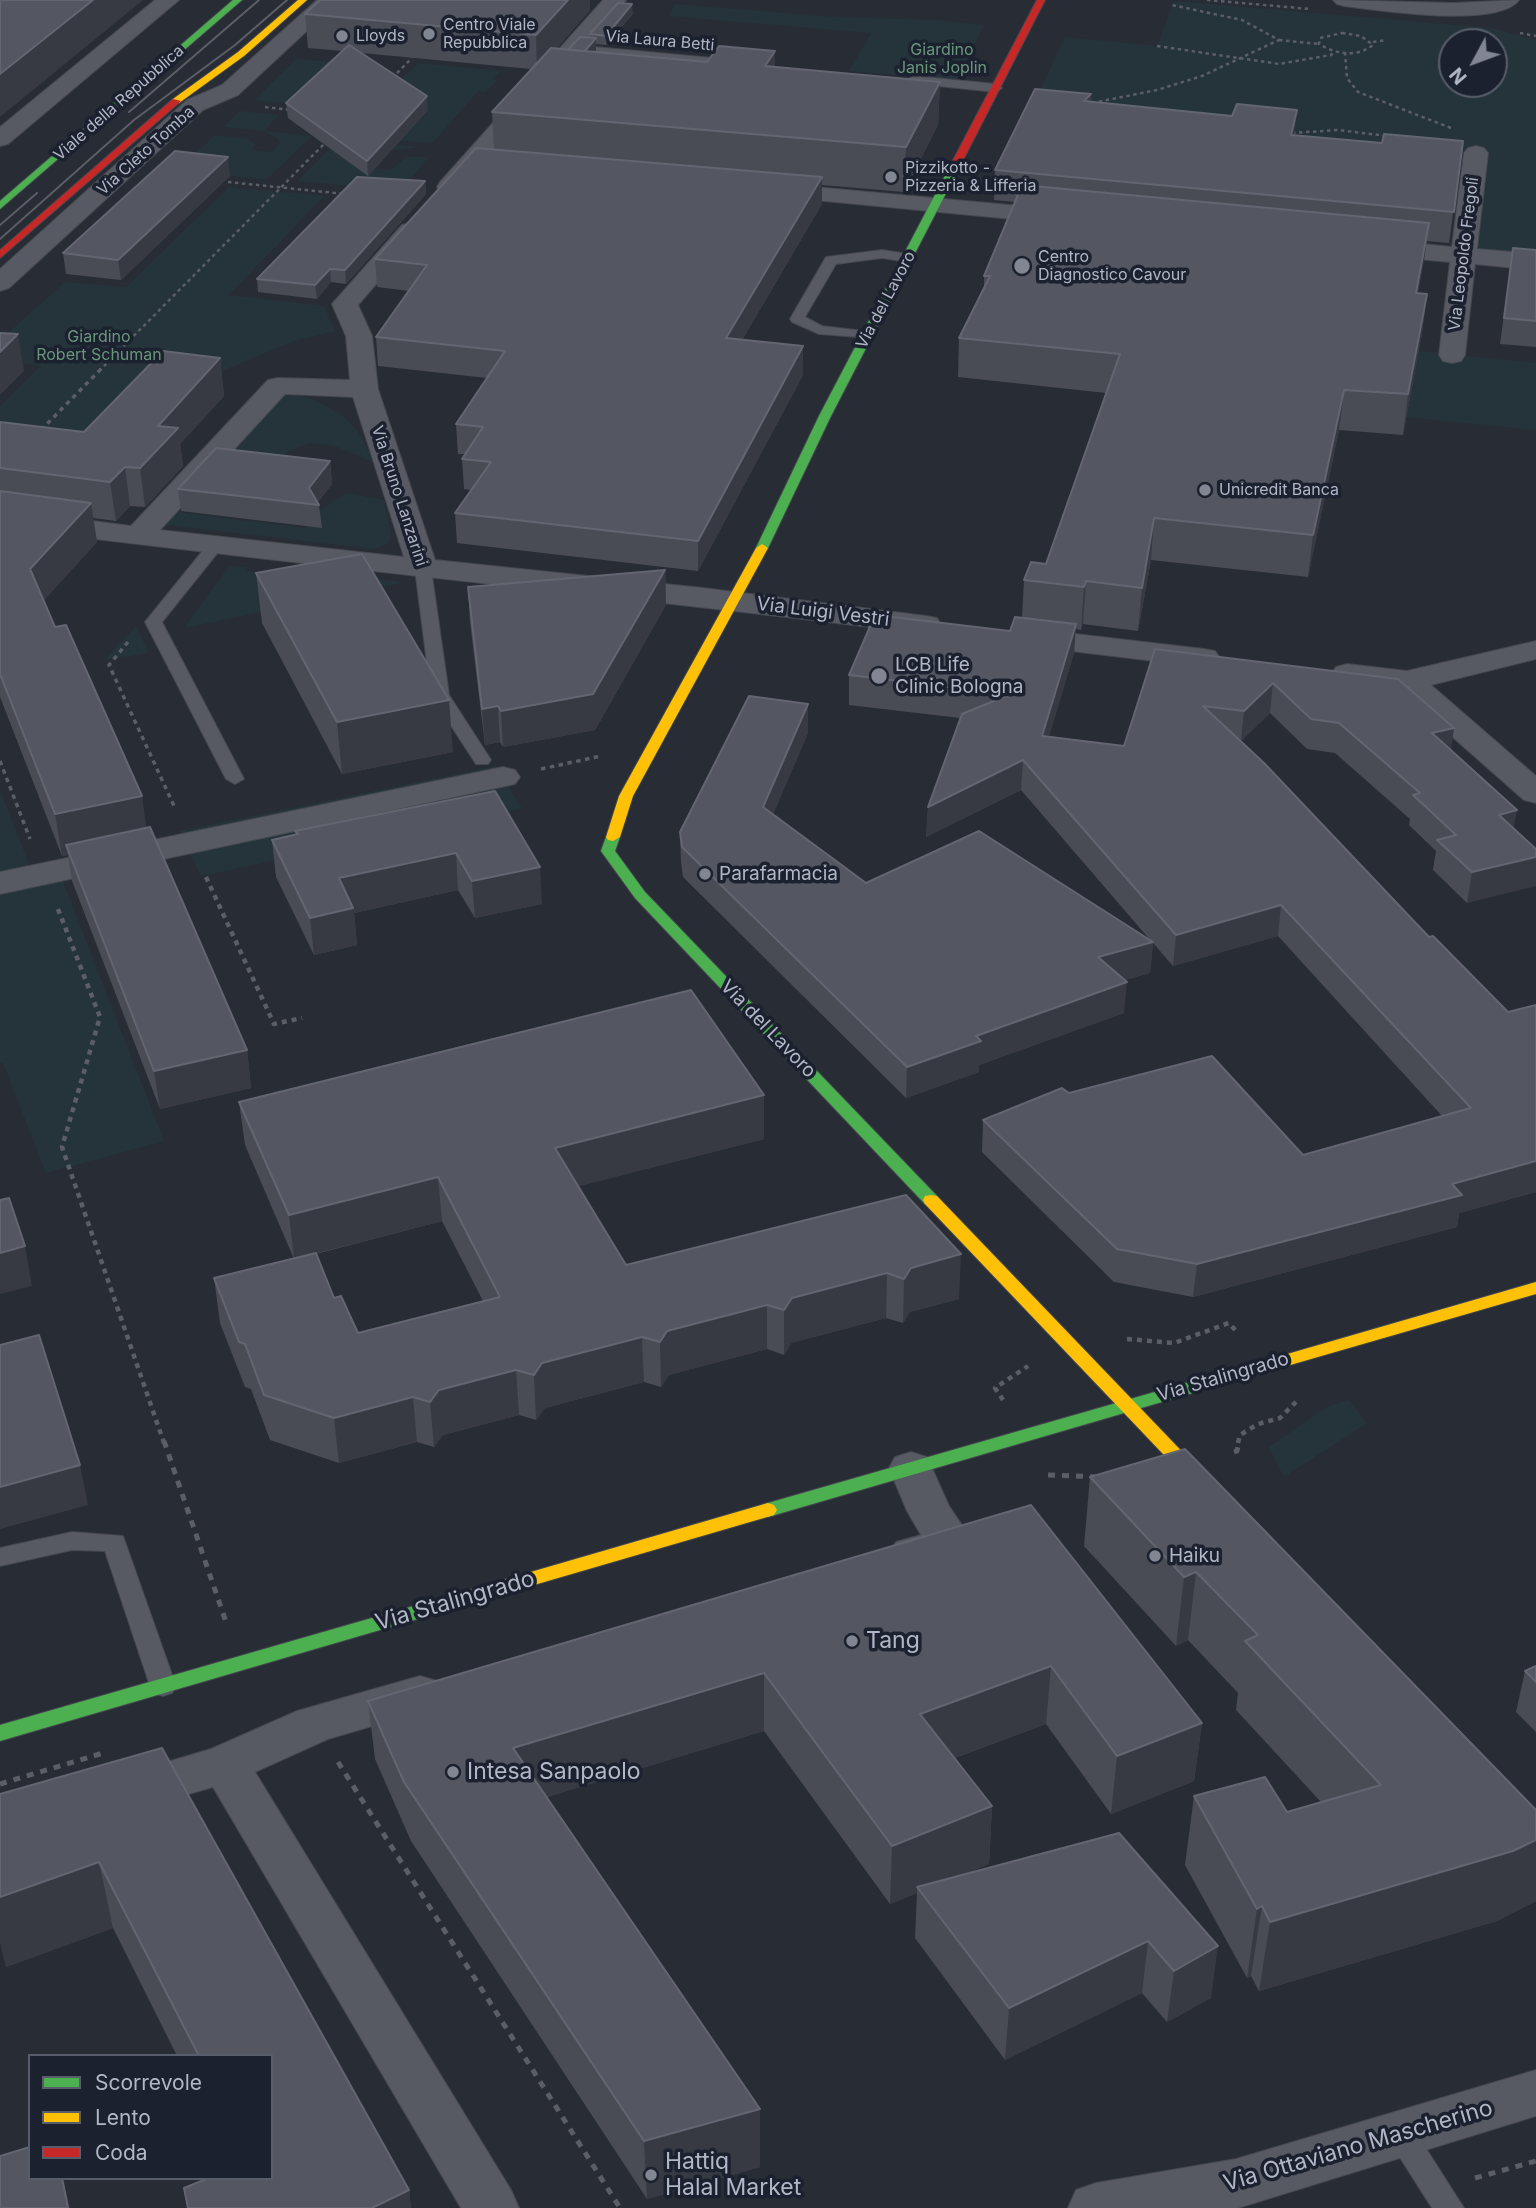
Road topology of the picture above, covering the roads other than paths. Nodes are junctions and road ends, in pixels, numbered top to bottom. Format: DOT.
graph roads {
  1 [pos="167,0"];
  2 [pos="238,0"];
  3 [pos="303,0"];
  4 [pos="329,0"];
  5 [pos="615,0"];
  6 [pos="1041,0"];
  7 [pos="1344,0"];
  8 [pos="1508,0"];
  9 [pos="573,49"];
  10 [pos="746,65"];
  11 [pos="901,79"];
  12 [pos="996,88"];
  13 [pos="0,139"];
  14 [pos="1476,153"];
  15 [pos="470,164"];
  16 [pos="497,167"];
  17 [pos="745,188"];
  18 [pos="935,204"];
  19 [pos="0,206"];
  20 [pos="1085,219"];
  21 [pos="1357,245"];
  22 [pos="0,255"];
  23 [pos="1465,256"];
  24 [pos="908,258"];
  25 [pos="1536,262"];
  26 [pos="0,283"];
  27 [pos="867,335"];
  28 [pos="1452,355"];
  29 [pos="364,389"];
  30 [pos="0,518"];
  31 [pos="138,536"];
  32 [pos="215,545"];
  33 [pos="423,569"];
  34 [pos="733,601"];
  35 [pos="958,629"];
  36 [pos="1000,634"];
  37 [pos="1536,650"];
  38 [pos="1233,661"];
  39 [pos="1313,670"];
  40 [pos="1407,681"];
  41 [pos="492,768"];
  42 [pos="235,779"];
  43 [pos="1536,793"];
  44 [pos="0,883"];
  45 [pos="1536,1288"];
  46 [pos="1129,1405"];
  47 [pos="911,1468"];
  48 [pos="1224,1507"];
  49 [pos="0,1557"];
  50 [pos="871,1566"];
  51 [pos="460,1682"];
  52 [pos="163,1686"];
  53 [pos="0,1733"];
  54 [pos="225,1763"];
  55 [pos="93,1802"];
  56 [pos="1536,2093"];
  57 [pos="1400,2134"];
  58 [pos="491,2208"];
  59 [pos="1096,2208"];
  60 [pos="1449,2208"];
  1 -- 13 [label="street"];
  2 -- 19 [label="street, Viale della Repubblica"];
  3 -- 22 [label="street, Viale della Repubblica"];
  4 -- 26 [label="street, Via Cleto Tomba"];
  5 -- 9 [label="street"];
  6 -- 12 [label="street, Via del Lavoro"];
  7 -- 8 [label="street"];
  9 -- 10 [label="lane, Via Laura Betti"];
  9 -- 15 [label="street"];
  11 -- 12 [label="lane"];
  12 -- 18 [label="street, Via del Lavoro"];
  14 -- 23 [label="street, Via Leopoldo Fregoli"];
  15 -- 16 [label="street"];
  15 -- 29 [label="street, Via Bruno Lanzarini"];
  17 -- 18 [label="street"];
  18 -- 20 [label="street"];
  18 -- 24 [label="street, Via del Lavoro"];
  21 -- 23 [label="street"];
  23 -- 25 [label="street"];
  23 -- 28 [label="street, Via Leopoldo Fregoli"];
  24 -- 27 [label="street, Via del Lavoro"];
  24 -- 27 [label="lane"];
  27 -- 34 [label="street, Via del Lavoro"];
  29 -- 31 [label="street"];
  29 -- 33 [label="street, Via Bruno Lanzarini"];
  30 -- 31 [label="street"];
  31 -- 32 [label="street"];
  32 -- 33 [label="street"];
  32 -- 42 [label="lane"];
  33 -- 34 [label="street"];
  33 -- 41 [label="lane, Via Bruno Lanzarini"];
  34 -- 35 [label="street, Via Luigi Vestri"];
  34 -- 46 [label="street, Via del Lavoro"];
  36 -- 38 [label="street"];
  37 -- 40 [label="street"];
  39 -- 40 [label="street"];
  40 -- 43 [label="street"];
  41 -- 44 [label="street"];
  45 -- 46 [label="street, Via Stalingrado"];
  46 -- 47 [label="street, Via Stalingrado"];
  46 -- 48 [label="street"];
  47 -- 50 [label="street"];
  47 -- 52 [label="street, Via Stalingrado"];
  49 -- 52 [label="lane"];
  51 -- 54 [label="street"];
  52 -- 53 [label="street, Via Stalingrado"];
  54 -- 55 [label="street"];
  54 -- 58 [label="street"];
  56 -- 57 [label="street, Via Ottaviano Mascherino"];
  57 -- 59 [label="street, Via Ottaviano Mascherino"];
  57 -- 60 [label="lane"];
}
